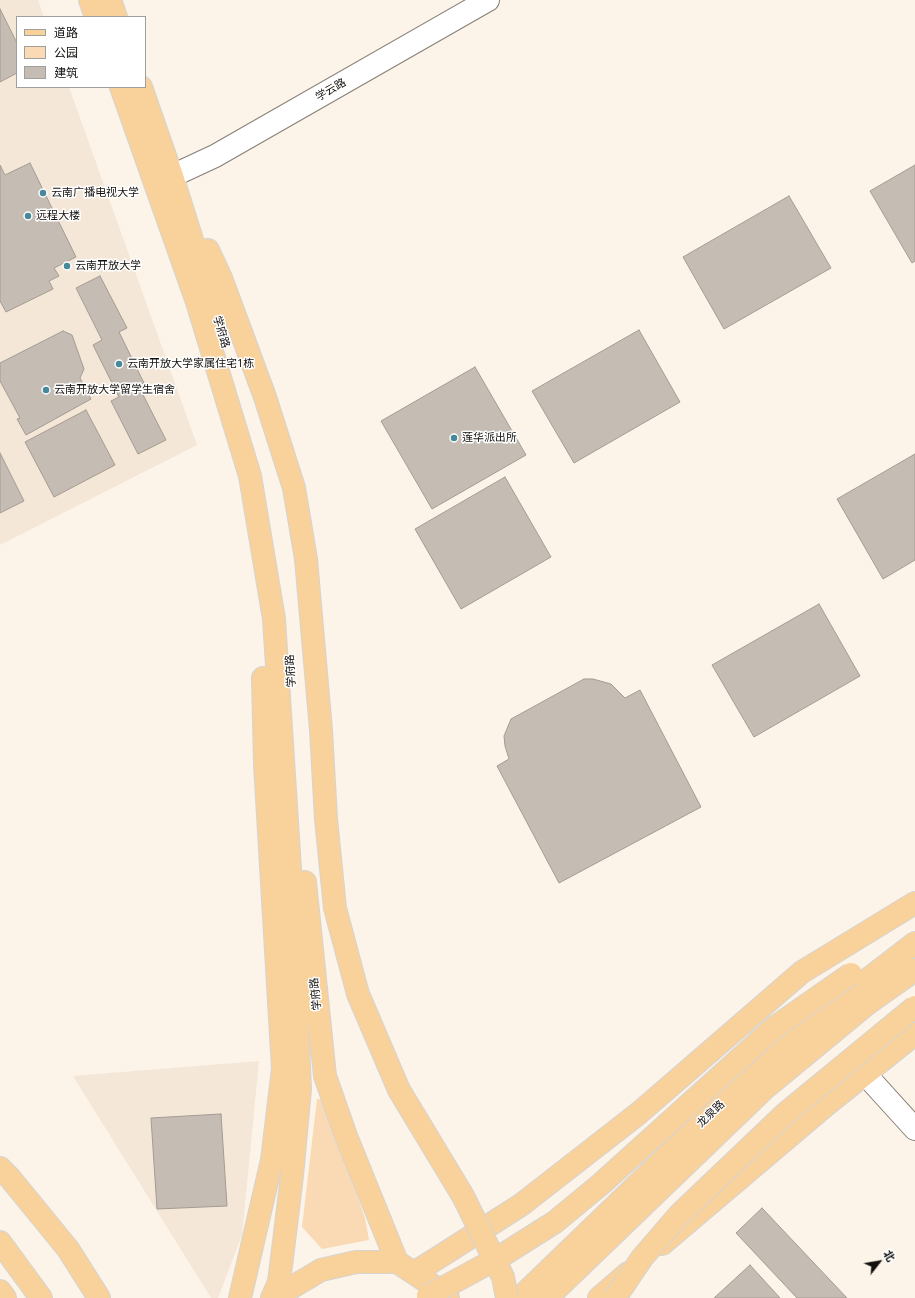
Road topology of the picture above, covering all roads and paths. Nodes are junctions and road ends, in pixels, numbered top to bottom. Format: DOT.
graph roads {
  1 [pos="90,0"];
  2 [pos="110,0"];
  3 [pos="488,0"];
  4 [pos="96,16"];
  5 [pos="116,16"];
  6 [pos="122,88"];
  7 [pos="141,88"];
  8 [pos="172,176"];
  9 [pos="250,476"];
  10 [pos="915,903"];
  11 [pos="915,932"];
  12 [pos="915,943"];
  13 [pos="915,970"];
  14 [pos="857,989"];
  15 [pos="915,1007"];
  16 [pos="915,1034"];
  17 [pos="865,1074"];
  18 [pos="915,1129"];
  19 [pos="0,1168"];
  20 [pos="0,1242"];
  21 [pos="405,1268"];
  22 [pos="0,1291"];
  23 [pos="5,1298"];
  24 [pos="41,1298"];
  25 [pos="99,1298"];
  26 [pos="240,1298"];
  27 [pos="272,1298"];
  28 [pos="280,1298"];
  29 [pos="423,1298"];
  30 [pos="448,1298"];
  31 [pos="507,1298"];
  32 [pos="520,1298"];
  33 [pos="547,1298"];
  34 [pos="599,1298"];
  35 [pos="615,1298"];
  1 -- 4 [label="main road"];
  2 -- 5 [label="main road"];
  3 -- 8 [label="street, 学云路"];
  6 -- 9 [label="main road, 学府路"];
  7 -- 8 [label="main road, 学府路"];
  8 -- 21 [label="main road, 学府路"];
  8 -- 31 [label="main road, bridge"];
  9 -- 26 [label="main road, 学府路"];
  9 -- 27 [label="main road, 学府路"];
  10 -- 21 [label="main road"];
  11 -- 14 [label="main road"];
  12 -- 14 [label="main road, 龙泉路"];
  13 -- 14 [label="main road, 龙泉路"];
  14 -- 29 [label="main road, bridge"];
  14 -- 32 [label="main road, 龙泉路"];
  14 -- 33 [label="main road, 龙泉路"];
  15 -- 35 [label="main road, bridge"];
  16 -- 17 [label="main road"];
  17 -- 18 [label="street"];
  17 -- 34 [label="main road"];
  19 -- 25 [label="main road"];
  20 -- 24 [label="main road"];
  21 -- 28 [label="main road"];
  21 -- 30 [label="main road"];
  22 -- 23 [label="main road"];
}
